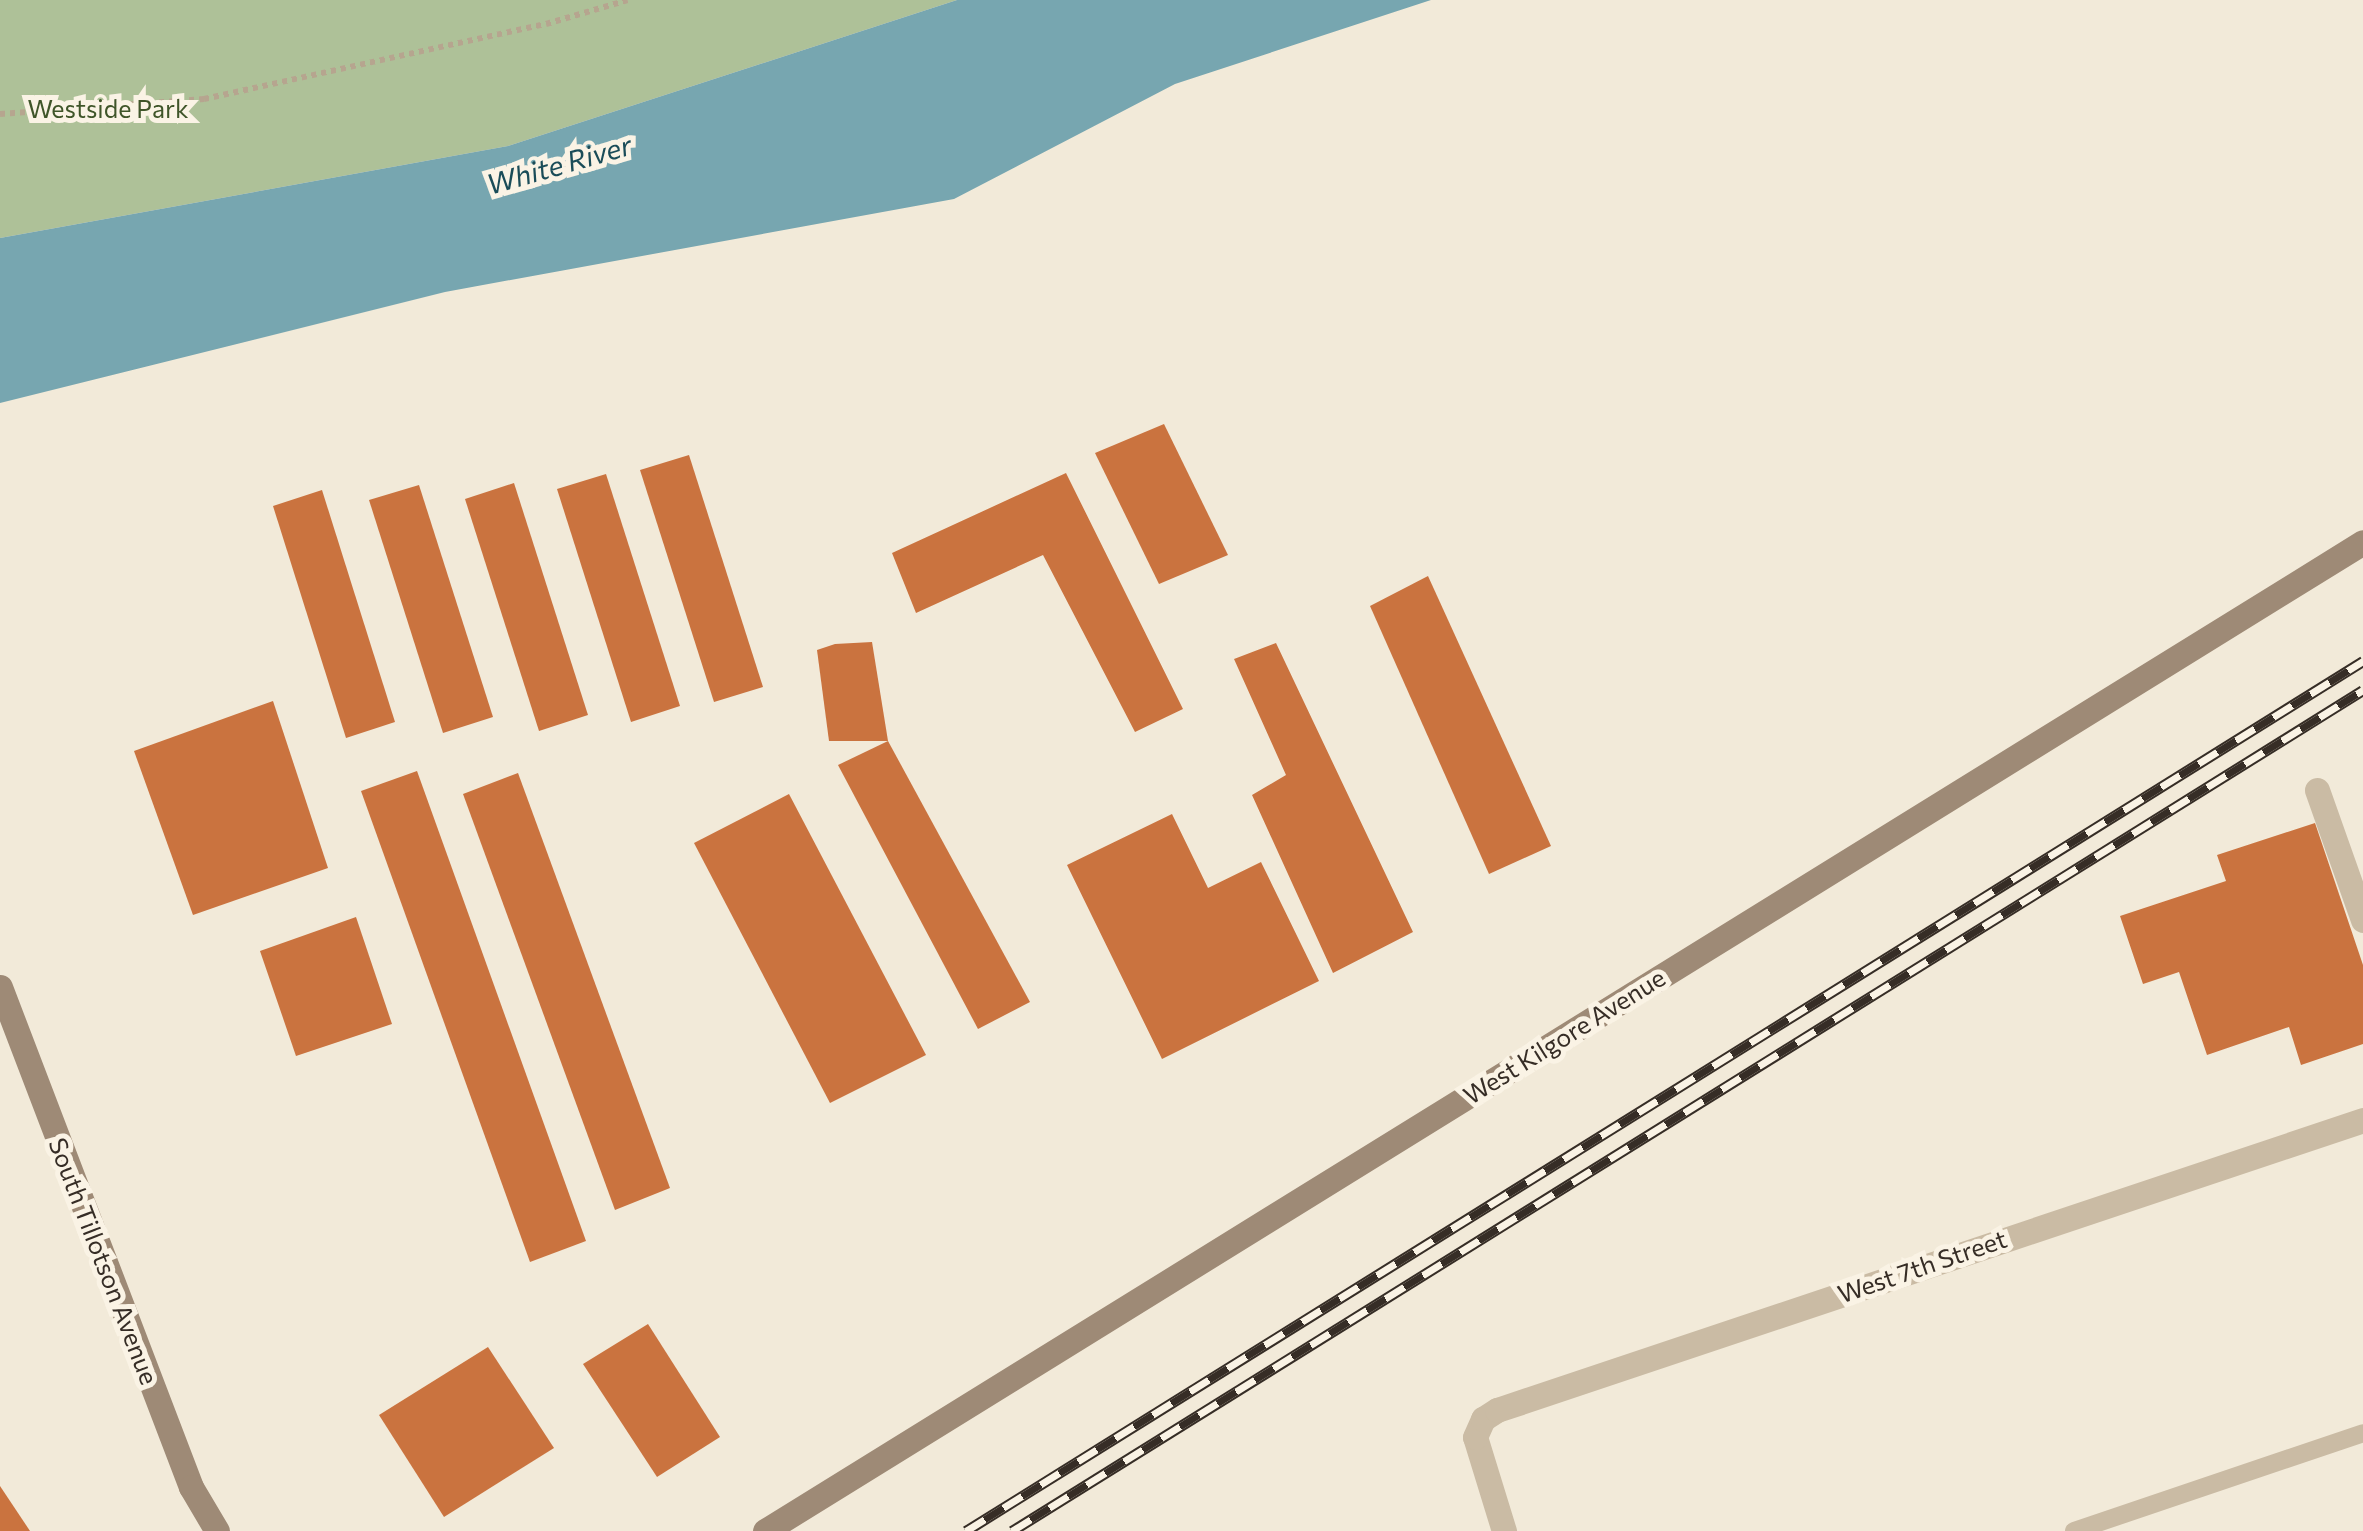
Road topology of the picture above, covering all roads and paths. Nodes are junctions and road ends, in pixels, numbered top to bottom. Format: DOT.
graph roads {
  1 [pos="628,0"];
  2 [pos="0,114"];
  3 [pos="2363,542"];
  4 [pos="2317,790"];
  5 [pos="2363,920"];
  6 [pos="0,987"];
  7 [pos="2363,1120"];
  8 [pos="2363,1433"];
  9 [pos="217,1531"];
  10 [pos="765,1531"];
  11 [pos="1504,1531"];
  12 [pos="2074,1531"];
  1 -- 2 [label="path"];
  3 -- 10 [label="main road, West Kilgore Avenue"];
  4 -- 5 [label="street"];
  6 -- 9 [label="main road, South Tillotson Avenue"];
  7 -- 11 [label="street, West 7th Street"];
  8 -- 12 [label="lane"];
}
